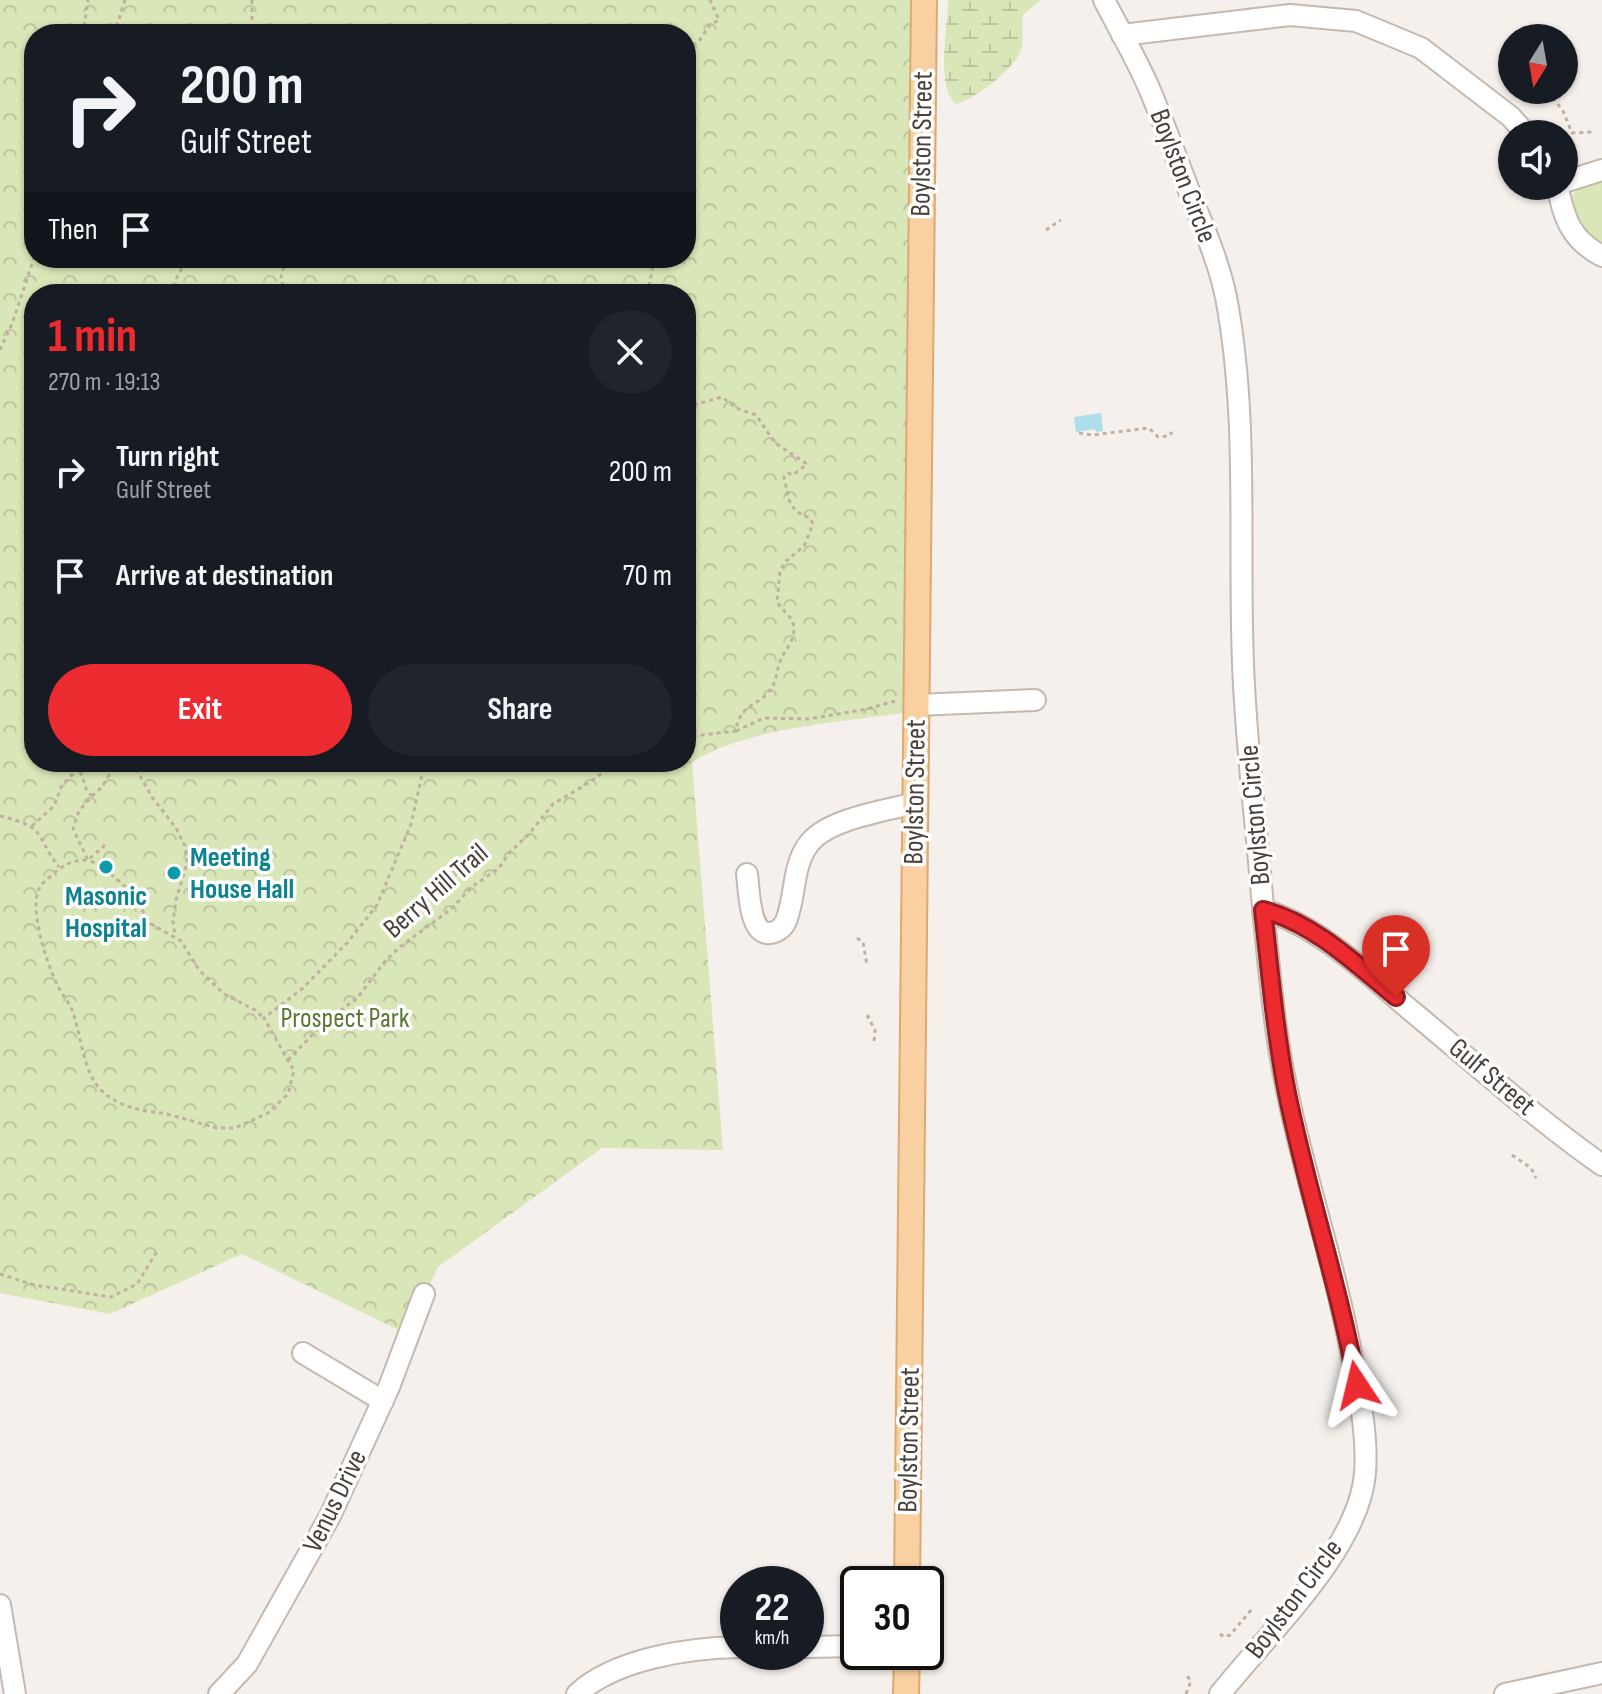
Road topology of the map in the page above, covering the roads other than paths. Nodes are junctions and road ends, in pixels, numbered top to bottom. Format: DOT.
graph roads {
  1 [pos="924,0"];
  2 [pos="1104,0"];
  3 [pos="1122,35"];
  4 [pos="1514,120"];
  5 [pos="1602,170"];
  6 [pos="1578,178"];
  7 [pos="1561,200"];
  8 [pos="1602,256"];
  9 [pos="916,699"];
  10 [pos="1035,700"];
  11 [pos="915,803"];
  12 [pos="747,874"];
  13 [pos="1263,910"];
  14 [pos="1602,1165"];
  15 [pos="424,1294"];
  16 [pos="303,1353"];
  17 [pos="383,1401"];
  18 [pos="907,1566"];
  19 [pos="0,1605"];
  20 [pos="720,1649"];
  21 [pos="907,1670"];
  22 [pos="1602,1673"];
  23 [pos="15,1694"];
  24 [pos="219,1694"];
  25 [pos="577,1694"];
  26 [pos="906,1694"];
  27 [pos="1220,1694"];
  28 [pos="1505,1694"];
  1 -- 9 [label="main road, Boylston Street"];
  2 -- 3 [label="street, Boylston Circle"];
  3 -- 4 [label="street"];
  3 -- 13 [label="street, Boylston Circle"];
  5 -- 6 [label="street"];
  7 -- 8 [label="street"];
  9 -- 10 [label="street"];
  9 -- 11 [label="main road, Boylston Street"];
  11 -- 12 [label="street"];
  11 -- 18 [label="main road, Boylston Street"];
  13 -- 14 [label="street, Gulf Street"];
  13 -- 27 [label="street, Boylston Circle"];
  15 -- 17 [label="street, Venus Drive"];
  16 -- 17 [label="street"];
  17 -- 24 [label="street, Venus Drive"];
  19 -- 23 [label="street"];
  20 -- 25 [label="street"];
  21 -- 26 [label="main road"];
  22 -- 28 [label="street"];
}
